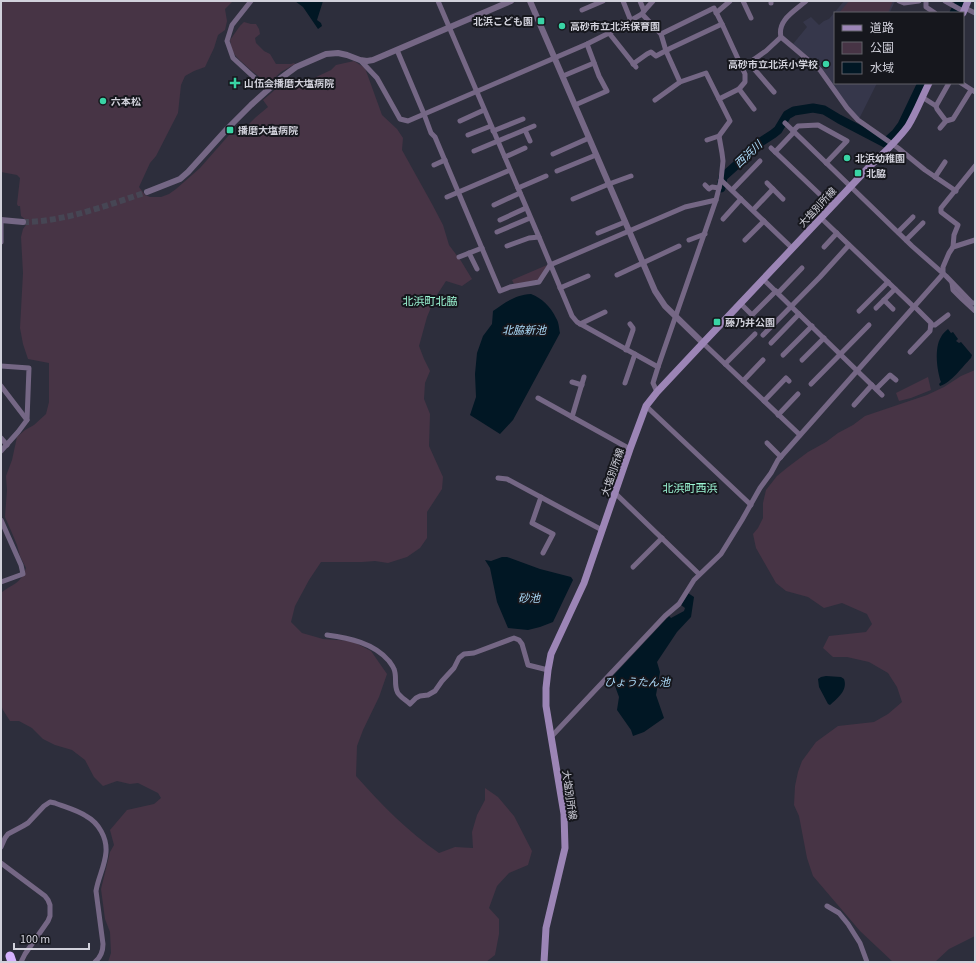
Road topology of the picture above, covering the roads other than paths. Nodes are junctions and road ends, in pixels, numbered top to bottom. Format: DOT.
graph roads {
  1 [pos="251,1"];
  2 [pos="438,1"];
  3 [pos="510,1"];
  4 [pos="530,1"];
  5 [pos="603,1"];
  6 [pos="623,1"];
  7 [pos="640,1"];
  8 [pos="653,1"];
  9 [pos="730,1"];
  10 [pos="743,1"];
  11 [pos="806,1"];
  12 [pos="899,1"];
  13 [pos="920,1"];
  14 [pos="926,1"];
  15 [pos="945,1"];
  16 [pos="964,9"];
  17 [pos="582,10"];
  18 [pos="643,12"];
  19 [pos="934,12"];
  20 [pos="716,13"];
  21 [pos="975,14"];
  22 [pos="751,18"];
  23 [pos="631,21"];
  24 [pos="722,24"];
  25 [pos="449,27"];
  26 [pos="609,33"];
  27 [pos="661,34"];
  28 [pos="781,37"];
  29 [pos="587,44"];
  30 [pos="397,50"];
  31 [pos="666,51"];
  32 [pos="555,58"];
  33 [pos="360,60"];
  34 [pos="594,63"];
  35 [pos="749,63"];
  36 [pos="743,67"];
  37 [pos="563,76"];
  38 [pos="680,82"];
  39 [pos="928,84"];
  40 [pos="948,84"];
  41 [pos="962,84"];
  42 [pos="738,89"];
  43 [pos="268,90"];
  44 [pos="973,91"];
  45 [pos="476,92"];
  46 [pos="774,92"];
  47 [pos="922,96"];
  48 [pos="719,99"];
  49 [pos="655,100"];
  50 [pos="575,105"];
  51 [pos="936,106"];
  52 [pos="754,109"];
  53 [pos="484,110"];
  54 [pos="424,114"];
  55 [pos="523,119"];
  56 [pos="460,120"];
  57 [pos="946,121"];
  58 [pos="785,123"];
  59 [pos="534,126"];
  60 [pos="492,128"];
  61 [pos="940,128"];
  62 [pos="526,130"];
  63 [pos="793,131"];
  64 [pos="468,135"];
  65 [pos="719,136"];
  66 [pos="589,138"];
  67 [pos="707,140"];
  68 [pos="498,141"];
  69 [pos="530,141"];
  70 [pos="891,143"];
  71 [pos="524,148"];
  72 [pos="474,151"];
  73 [pos="553,154"];
  74 [pos="596,155"];
  75 [pos="504,157"];
  76 [pos="445,160"];
  77 [pos="760,161"];
  78 [pos="945,162"];
  79 [pos="826,163"];
  80 [pos="434,164"];
  81 [pos="975,166"];
  82 [pos="510,170"];
  83 [pos="557,171"];
  84 [pos="546,176"];
  85 [pos="631,176"];
  86 [pos="934,176"];
  87 [pos="721,180"];
  88 [pos="767,183"];
  89 [pos="609,184"];
  90 [pos="705,185"];
  91 [pos="850,186"];
  92 [pos="719,188"];
  93 [pos="773,189"];
  94 [pos="732,190"];
  95 [pos="956,190"];
  96 [pos="519,191"];
  97 [pos="147,192"];
  98 [pos="459,192"];
  99 [pos="447,198"];
  100 [pos="573,199"];
  101 [pos="741,199"];
  102 [pos="783,199"];
  103 [pos="716,200"];
  104 [pos="494,205"];
  105 [pos="832,206"];
  106 [pos="526,208"];
  107 [pos="753,210"];
  108 [pos="913,217"];
  109 [pos="530,218"];
  110 [pos="821,218"];
  111 [pos="722,219"];
  112 [pos="1,220"];
  113 [pos="500,220"];
  114 [pos="764,221"];
  115 [pos="23,222"];
  116 [pos="625,222"];
  117 [pos="923,223"];
  118 [pos="629,230"];
  119 [pos="497,232"];
  120 [pos="898,232"];
  121 [pos="598,233"];
  122 [pos="837,233"];
  123 [pos="704,234"];
  124 [pos="539,236"];
  125 [pos="689,240"];
  126 [pos="745,240"];
  127 [pos="906,240"];
  128 [pos="975,240"];
  129 [pos="1,242"];
  130 [pos="849,245"];
  131 [pos="507,246"];
  132 [pos="679,246"];
  133 [pos="824,247"];
  134 [pos="953,247"];
  135 [pos="482,248"];
  136 [pos="792,248"];
  137 [pos="469,253"];
  138 [pos="459,257"];
  139 [pos="550,264"];
  140 [pos="643,264"];
  141 [pos="802,268"];
  142 [pos="477,269"];
  143 [pos="943,274"];
  144 [pos="617,275"];
  145 [pos="588,276"];
  146 [pos="763,279"];
  147 [pos="888,282"];
  148 [pos="952,282"];
  149 [pos="560,288"];
  150 [pos="895,289"];
  151 [pos="777,292"];
  152 [pos="884,300"];
  153 [pos="740,303"];
  154 [pos="975,303"];
  155 [pos="791,306"];
  156 [pos="914,307"];
  157 [pos="876,308"];
  158 [pos="893,309"];
  159 [pos="859,311"];
  160 [pos="975,311"];
  161 [pos="605,312"];
  162 [pos="799,314"];
  163 [pos="948,315"];
  164 [pos="676,317"];
  165 [pos="580,324"];
  166 [pos="630,324"];
  167 [pos="869,325"];
  168 [pos="931,325"];
  169 [pos="812,326"];
  170 [pos="755,334"];
  171 [pos="763,335"];
  172 [pos="824,338"];
  173 [pos="703,343"];
  174 [pos="771,344"];
  175 [pos="626,350"];
  176 [pos="910,352"];
  177 [pos="635,354"];
  178 [pos="841,354"];
  179 [pos="783,355"];
  180 [pos="763,360"];
  181 [pos="802,360"];
  182 [pos="726,364"];
  183 [pos="1,366"];
  184 [pos="658,367"];
  185 [pos="857,371"];
  186 [pos="584,377"];
  187 [pos="896,380"];
  188 [pos="743,381"];
  189 [pos="789,381"];
  190 [pos="572,382"];
  191 [pos="625,383"];
  192 [pos="811,384"];
  193 [pos="872,385"];
  194 [pos="1,386"];
  195 [pos="583,387"];
  196 [pos="876,389"];
  197 [pos="657,392"];
  198 [pos="798,394"];
  199 [pos="882,395"];
  200 [pos="538,398"];
  201 [pos="764,401"];
  202 [pos="854,405"];
  203 [pos="646,406"];
  204 [pos="778,415"];
  205 [pos="572,417"];
  206 [pos="27,420"];
  207 [pos="800,435"];
  208 [pos="1,438"];
  209 [pos="767,444"];
  210 [pos="7,445"];
  211 [pos="630,449"];
  212 [pos="1,451"];
  213 [pos="781,457"];
  214 [pos="498,478"];
  215 [pos="615,493"];
  216 [pos="541,497"];
  217 [pos="751,505"];
  218 [pos="1,520"];
  219 [pos="602,530"];
  220 [pos="662,538"];
  221 [pos="543,552"];
  222 [pos="633,568"];
  223 [pos="699,574"];
  224 [pos="1,582"];
  225 [pos="327,635"];
  226 [pos="548,670"];
  227 [pos="551,737"];
  228 [pos="1,847"];
  229 [pos="1,863"];
  230 [pos="827,906"];
  231 [pos="21,962"];
  232 [pos="95,962"];
  233 [pos="544,962"];
  234 [pos="867,962"];
  1 -- 43 [label="street"];
  2 -- 25 [label="street"];
  3 -- 25 [label="street"];
  4 -- 32 [label="street"];
  5 -- 17 [label="street"];
  6 -- 23 [label="street"];
  7 -- 18 [label="street"];
  8 -- 18 [label="street"];
  9 -- 20 [label="street"];
  10 -- 22 [label="street"];
  11 -- 28 [label="street"];
  12 -- 13 [label="street"];
  14 -- 19 [label="street"];
  15 -- 16 [label="street"];
  16 -- 21 [label="street"];
  18 -- 23 [label="street"];
  18 -- 27 [label="street"];
  20 -- 24 [label="street"];
  20 -- 27 [label="street"];
  23 -- 26 [label="street"];
  24 -- 31 [label="street"];
  24 -- 36 [label="street"];
  25 -- 30 [label="street"];
  25 -- 45 [label="street"];
  26 -- 29 [label="street"];
  26 -- 31 [label="street"];
  27 -- 31 [label="street"];
  28 -- 35 [label="street"];
  28 -- 70 [label="street"];
  29 -- 32 [label="street"];
  29 -- 34 [label="street"];
  30 -- 33 [label="street"];
  30 -- 54 [label="street"];
  31 -- 38 [label="street"];
  32 -- 37 [label="street"];
  32 -- 45 [label="street"];
  33 -- 43 [label="street"];
  33 -- 54 [label="street"];
  34 -- 37 [label="street"];
  34 -- 50 [label="street"];
  35 -- 36 [label="street"];
  35 -- 46 [label="street"];
  36 -- 42 [label="street"];
  37 -- 50 [label="street"];
  38 -- 48 [label="street"];
  38 -- 49 [label="street"];
  39 -- 47 [label="main road, 大塩別所線"];
  40 -- 51 [label="street"];
  41 -- 44 [label="street"];
  42 -- 48 [label="street"];
  42 -- 52 [label="street"];
  43 -- 97 [label="street"];
  44 -- 57 [label="street"];
  45 -- 53 [label="street"];
  45 -- 54 [label="street"];
  47 -- 51 [label="street"];
  47 -- 70 [label="main road, 大塩別所線"];
  48 -- 65 [label="street"];
  50 -- 66 [label="street"];
  51 -- 57 [label="street"];
  53 -- 56 [label="street"];
  53 -- 60 [label="street"];
  54 -- 76 [label="street"];
  55 -- 60 [label="street"];
  57 -- 61 [label="street"];
  58 -- 63 [label="street"];
  59 -- 62 [label="street"];
  60 -- 64 [label="street"];
  60 -- 68 [label="street"];
  62 -- 68 [label="street"];
  62 -- 69 [label="street"];
  63 -- 79 [label="street"];
  63 -- 79 [label="street"];
  63 -- 105 [label="street"];
  65 -- 67 [label="street"];
  65 -- 87 [label="street"];
  66 -- 73 [label="street"];
  66 -- 74 [label="street"];
  68 -- 72 [label="street"];
  68 -- 75 [label="street"];
  70 -- 86 [label="street"];
  70 -- 91 [label="main road, 大塩別所線"];
  71 -- 75 [label="street"];
  74 -- 83 [label="street"];
  74 -- 89 [label="street"];
  75 -- 82 [label="street"];
  76 -- 80 [label="street"];
  76 -- 98 [label="street"];
  77 -- 94 [label="street"];
  78 -- 86 [label="street"];
  79 -- 91 [label="street"];
  81 -- 95 [label="street"];
  82 -- 96 [label="street"];
  82 -- 98 [label="street"];
  84 -- 96 [label="street"];
  85 -- 89 [label="street"];
  86 -- 95 [label="street"];
  87 -- 92 [label="street"];
  87 -- 94 [label="street"];
  88 -- 93 [label="street"];
  89 -- 100 [label="street"];
  89 -- 116 [label="street"];
  90 -- 92 [label="street"];
  91 -- 105 [label="main road, 大塩別所線"];
  91 -- 120 [label="street"];
  92 -- 103 [label="street"];
  93 -- 102 [label="street"];
  93 -- 107 [label="street"];
  94 -- 101 [label="street"];
  95 -- 134 [label="street"];
  96 -- 104 [label="street"];
  96 -- 106 [label="street"];
  98 -- 99 [label="street"];
  98 -- 135 [label="street"];
  101 -- 107 [label="street"];
  101 -- 111 [label="street"];
  103 -- 118 [label="street"];
  103 -- 123 [label="street"];
  105 -- 110 [label="main road, 大塩別所線"];
  106 -- 109 [label="street"];
  106 -- 113 [label="street"];
  107 -- 114 [label="street"];
  108 -- 120 [label="street"];
  109 -- 119 [label="street"];
  109 -- 124 [label="street"];
  110 -- 122 [label="street"];
  110 -- 136 [label="main road, 大塩別所線"];
  112 -- 115 [label="street"];
  112 -- 129 [label="street"];
  114 -- 126 [label="street"];
  114 -- 136 [label="street"];
  116 -- 118 [label="street"];
  116 -- 121 [label="street"];
  117 -- 127 [label="street"];
  118 -- 139 [label="street"];
  118 -- 140 [label="street"];
  120 -- 127 [label="street"];
  122 -- 130 [label="street"];
  122 -- 133 [label="street"];
  123 -- 125 [label="street"];
  123 -- 164 [label="street"];
  124 -- 131 [label="street"];
  124 -- 139 [label="street"];
  127 -- 143 [label="street"];
  128 -- 134 [label="street"];
  130 -- 147 [label="street"];
  130 -- 155 [label="street"];
  132 -- 140 [label="street"];
  134 -- 143 [label="street"];
  135 -- 137 [label="street"];
  135 -- 139 [label="street"];
  136 -- 146 [label="main road, 大塩別所線"];
  137 -- 138 [label="street"];
  137 -- 142 [label="street"];
  139 -- 149 [label="street"];
  140 -- 144 [label="street"];
  140 -- 164 [label="street"];
  141 -- 151 [label="street"];
  143 -- 148 [label="street"];
  143 -- 156 [label="street"];
  145 -- 149 [label="street"];
  146 -- 151 [label="street"];
  146 -- 153 [label="main road, 大塩別所線"];
  147 -- 150 [label="street"];
  147 -- 159 [label="street"];
  148 -- 154 [label="street"];
  148 -- 160 [label="street"];
  149 -- 165 [label="street"];
  150 -- 152 [label="street"];
  150 -- 156 [label="street"];
  151 -- 153 [label="street"];
  151 -- 155 [label="street"];
  152 -- 157 [label="street"];
  152 -- 158 [label="street"];
  153 -- 173 [label="main road, 大塩別所線"];
  155 -- 162 [label="street"];
  155 -- 171 [label="street"];
  156 -- 168 [label="street"];
  156 -- 185 [label="street"];
  161 -- 165 [label="street"];
  162 -- 169 [label="street"];
  162 -- 174 [label="street"];
  163 -- 168 [label="street"];
  164 -- 173 [label="street"];
  164 -- 184 [label="street"];
  165 -- 175 [label="street"];
  166 -- 175 [label="street"];
  167 -- 178 [label="street"];
  168 -- 176 [label="street"];
  169 -- 172 [label="street"];
  169 -- 179 [label="street"];
  170 -- 182 [label="street"];
  172 -- 178 [label="street"];
  172 -- 181 [label="street"];
  173 -- 182 [label="street"];
  173 -- 197 [label="main road, 大塩別所線"];
  175 -- 177 [label="street"];
  177 -- 184 [label="street"];
  177 -- 191 [label="street"];
  178 -- 185 [label="street"];
  178 -- 192 [label="street"];
  180 -- 188 [label="street"];
  182 -- 188 [label="street"];
  183 -- 206 [label="street"];
  184 -- 197 [label="street"];
  185 -- 193 [label="street"];
  185 -- 207 [label="street"];
  186 -- 195 [label="street"];
  187 -- 196 [label="street"];
  188 -- 201 [label="street"];
  189 -- 201 [label="street"];
  190 -- 195 [label="street"];
  193 -- 196 [label="street"];
  193 -- 202 [label="street"];
  194 -- 206 [label="street"];
  195 -- 205 [label="street"];
  196 -- 199 [label="street"];
  197 -- 203 [label="main road, 大塩別所線"];
  198 -- 204 [label="street"];
  200 -- 205 [label="street"];
  201 -- 204 [label="street"];
  203 -- 211 [label="main road, 大塩別所線"];
  203 -- 217 [label="street"];
  204 -- 207 [label="street"];
  205 -- 211 [label="street"];
  206 -- 210 [label="street"];
  207 -- 213 [label="street"];
  208 -- 210 [label="street"];
  209 -- 213 [label="street"];
  210 -- 212 [label="street"];
  211 -- 215 [label="main road, 大塩別所線"];
  213 -- 217 [label="street"];
  214 -- 216 [label="street"];
  215 -- 219 [label="main road, 大塩別所線"];
  215 -- 220 [label="street"];
  216 -- 219 [label="street"];
  216 -- 221 [label="street"];
  217 -- 223 [label="street"];
  218 -- 224 [label="street"];
  219 -- 226 [label="main road, 大塩別所線"];
  220 -- 222 [label="street"];
  220 -- 223 [label="street"];
  223 -- 227 [label="street"];
  225 -- 226 [label="street"];
  226 -- 227 [label="main road, 大塩別所線"];
  227 -- 233 [label="main road, 大塩別所線"];
  228 -- 232 [label="street"];
  229 -- 231 [label="street"];
  230 -- 234 [label="street"];
}
